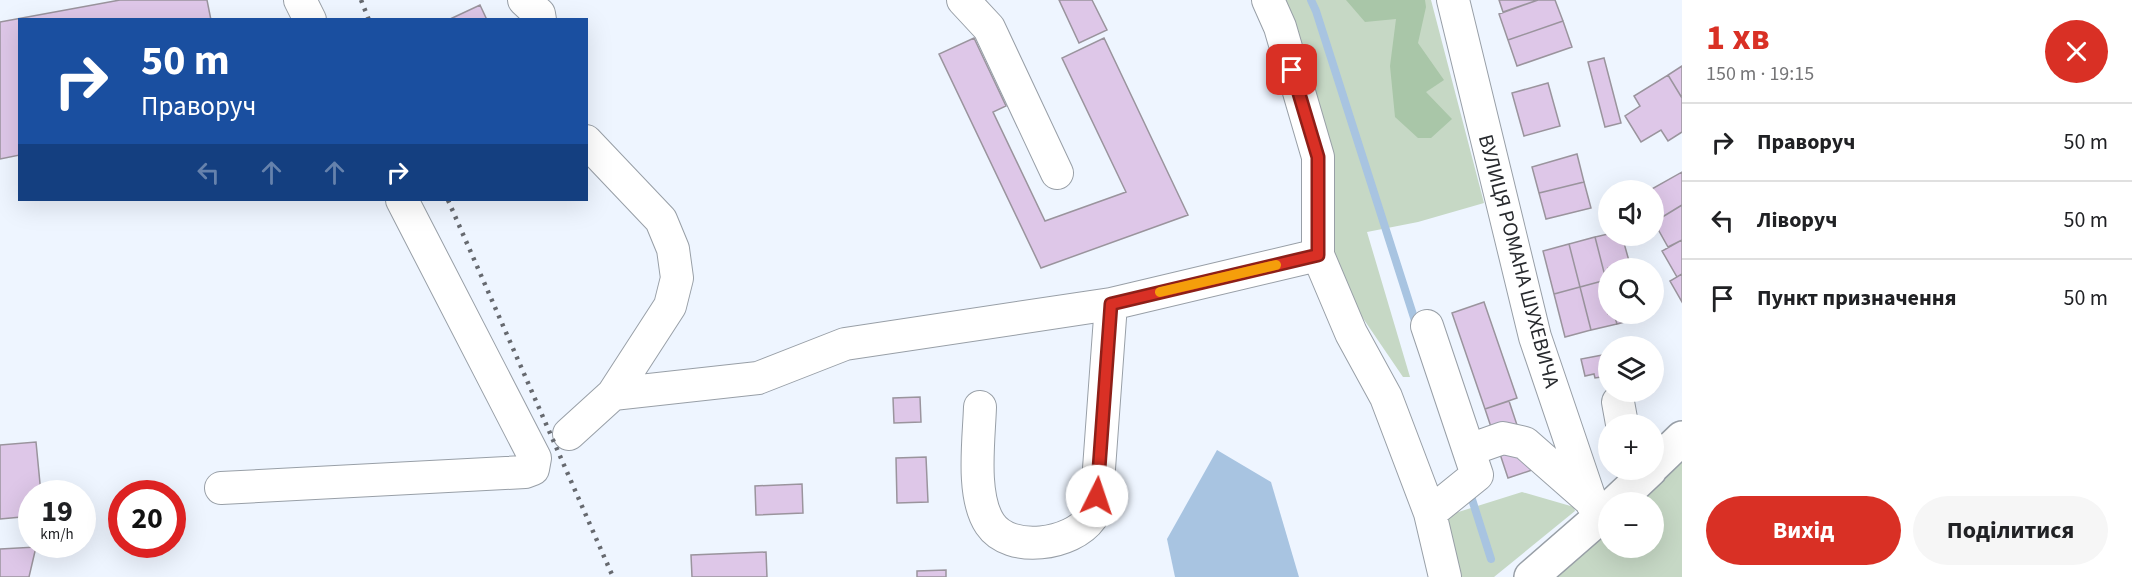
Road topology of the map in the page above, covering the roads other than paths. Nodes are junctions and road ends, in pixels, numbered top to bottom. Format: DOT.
graph roads {
  1 [pos="300,0"];
  2 [pos="524,0"];
  3 [pos="963,0"];
  4 [pos="1268,0"];
  5 [pos="1453,0"];
  6 [pos="309,18"];
  7 [pos="540,18"];
  8 [pos="588,143"];
  9 [pos="1057,173"];
  10 [pos="403,201"];
  11 [pos="1318,255"];
  12 [pos="1111,304"];
  13 [pos="1427,326"];
  14 [pos="613,394"];
  15 [pos="980,407"];
  16 [pos="569,434"];
  17 [pos="1682,438"];
  18 [pos="1469,450"];
  19 [pos="221,488"];
  20 [pos="1623,490"];
  21 [pos="1430,513"];
  22 [pos="1445,577"];
  23 [pos="1531,577"];
  1 -- 6 [label="street"];
  2 -- 7 [label="street"];
  3 -- 9 [label="street"];
  4 -- 11 [label="street"];
  5 -- 20 [label="street, ВУЛИЦЯ РОМАНА ШУХЕВИЧА"];
  8 -- 14 [label="street"];
  10 -- 19 [label="street"];
  11 -- 12 [label="street"];
  11 -- 21 [label="street"];
  12 -- 14 [label="street"];
  12 -- 15 [label="street"];
  13 -- 18 [label="street"];
  14 -- 16 [label="street"];
  17 -- 20 [label="main road"];
  18 -- 20 [label="street"];
  18 -- 21 [label="street"];
  20 -- 23 [label="main road"];
  21 -- 22 [label="street"];
}
